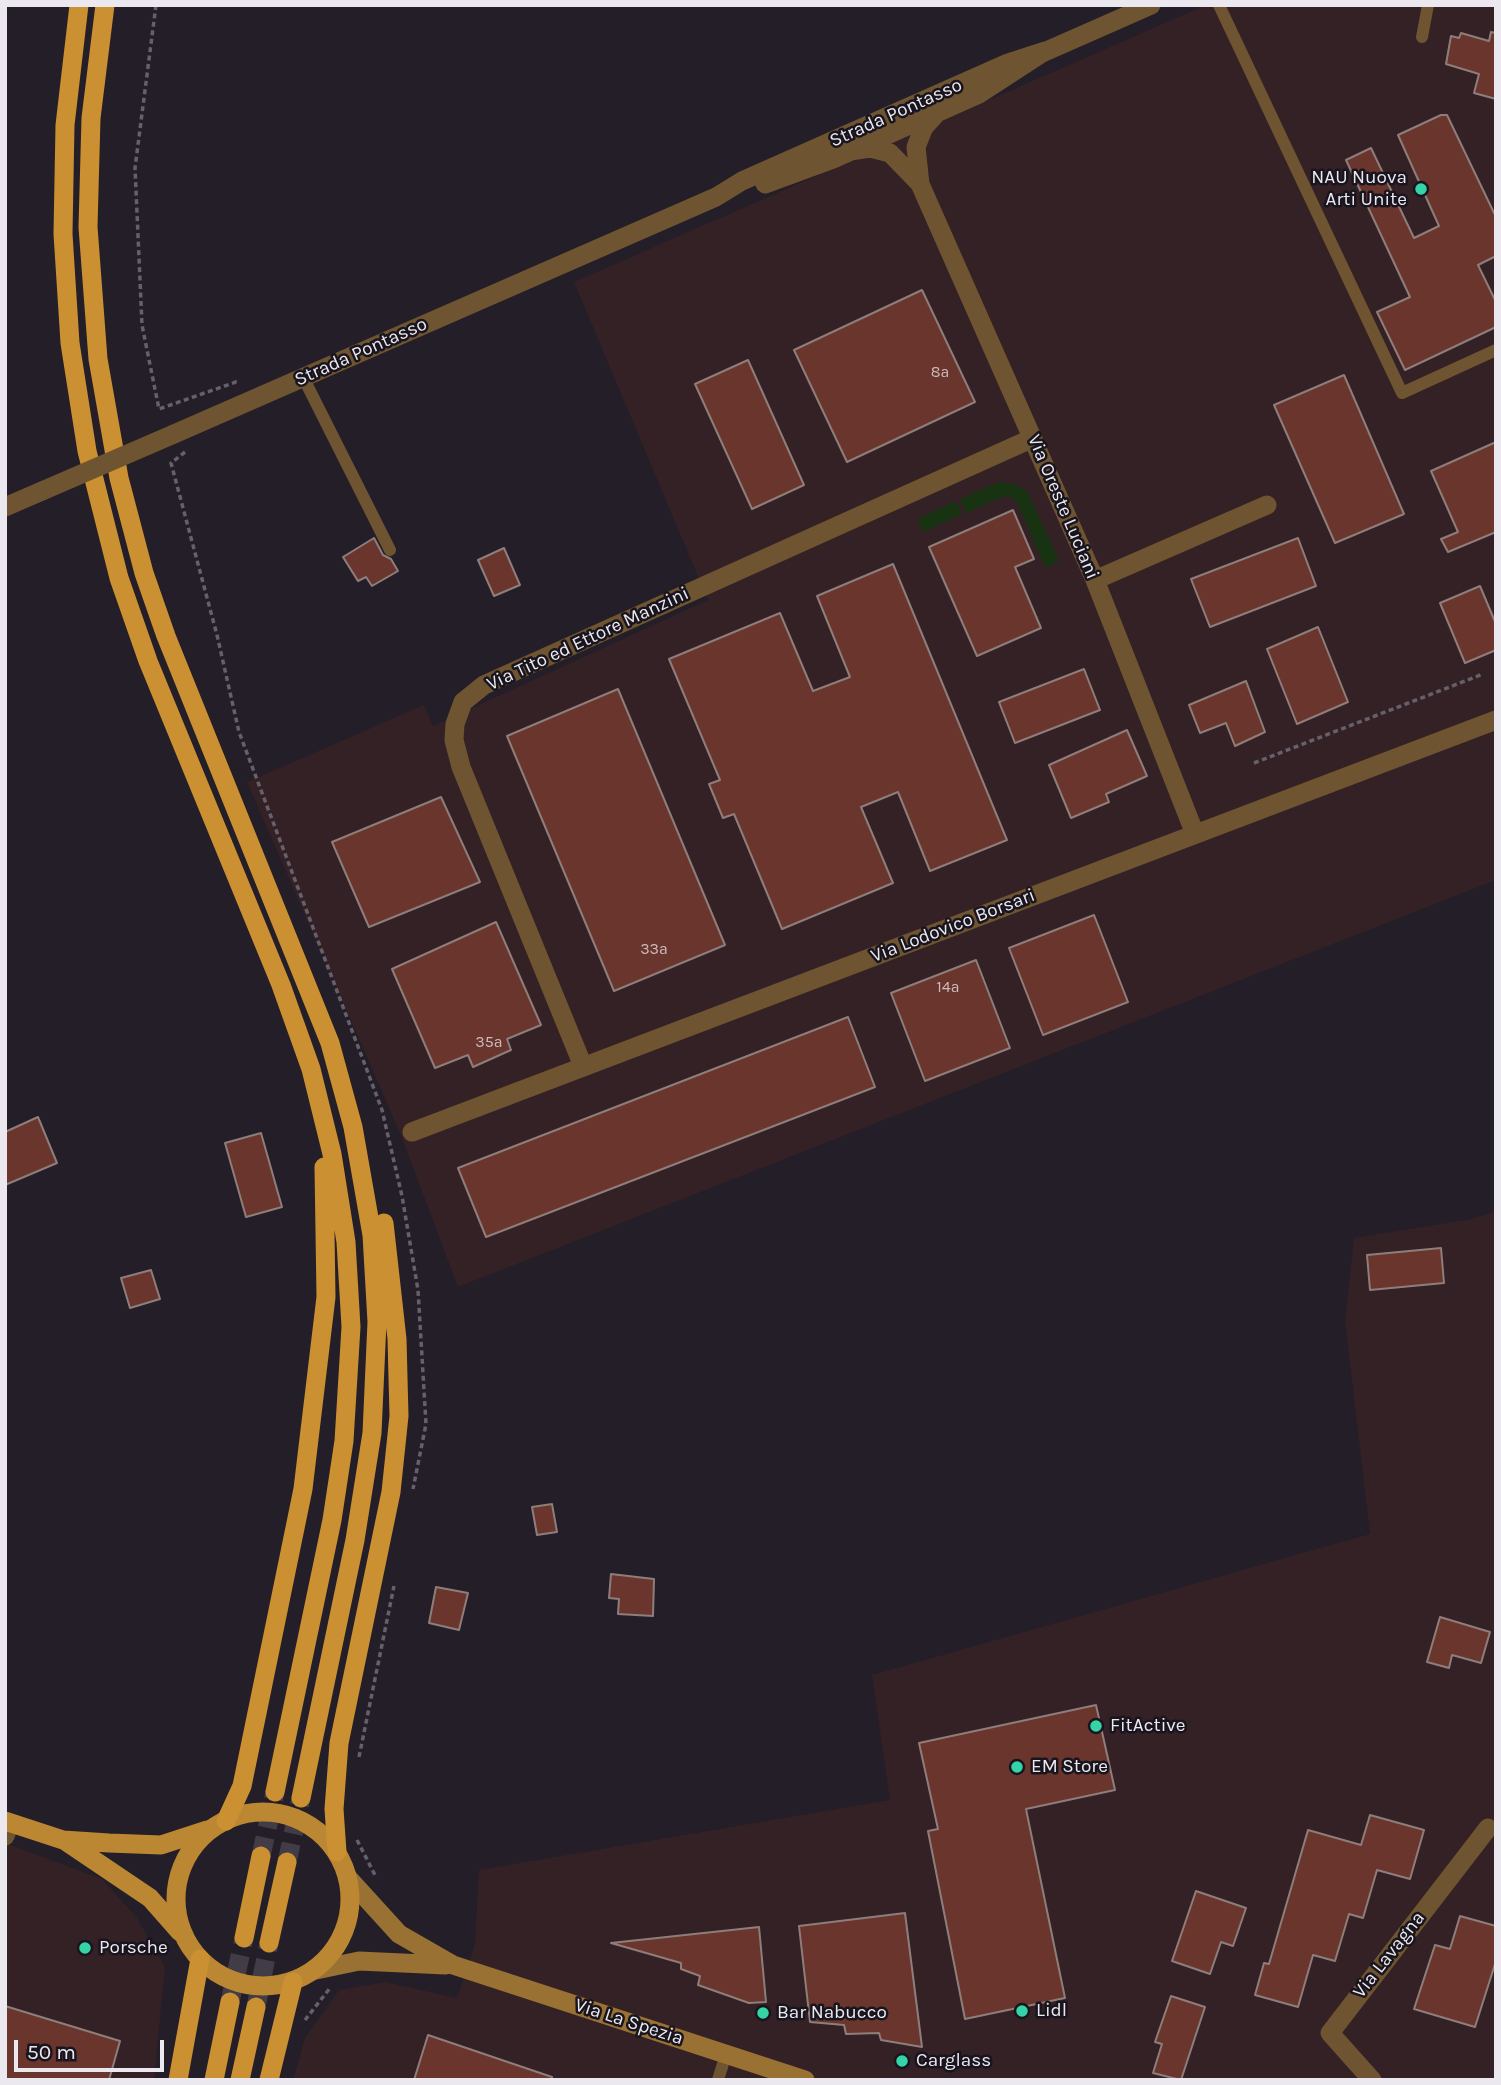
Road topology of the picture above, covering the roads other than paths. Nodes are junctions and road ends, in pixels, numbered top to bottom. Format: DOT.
graph roads {
  1 [pos="79,5"];
  2 [pos="105,5"];
  3 [pos="1151,5"];
  4 [pos="1219,5"];
  5 [pos="1428,5"];
  6 [pos="1422,37"];
  7 [pos="1045,51"];
  8 [pos="1008,63"];
  9 [pos="943,110"];
  10 [pos="900,125"];
  11 [pos="850,151"];
  12 [pos="783,163"];
  13 [pos="920,184"];
  14 [pos="716,197"];
  15 [pos="1496,350"];
  16 [pos="303,377"];
  17 [pos="1033,438"];
  18 [pos="1267,505"];
  19 [pos="5,507"];
  20 [pos="390,551"];
  21 [pos="1095,580"];
  22 [pos="1496,720"];
  23 [pos="1195,834"];
  24 [pos="337,1063"];
  25 [pos="583,1066"];
  26 [pos="311,1069"];
  27 [pos="412,1132"];
  28 [pos="275,1792"];
  29 [pos="301,1798"];
  30 [pos="218,1825"];
  31 [pos="7,1827"];
  32 [pos="1488,1828"];
  33 [pos="63,1840"];
  34 [pos="337,1852"];
  35 [pos="261,1856"];
  36 [pos="287,1862"];
  37 [pos="348,1878"];
  38 [pos="186,1938"];
  39 [pos="244,1938"];
  40 [pos="270,1943"];
  41 [pos="200,1959"];
  42 [pos="453,1965"];
  43 [pos="316,1970"];
  44 [pos="293,1982"];
  45 [pos="230,2002"];
  46 [pos="256,2007"];
  47 [pos="726,2054"];
  48 [pos="178,2080"];
  49 [pos="214,2080"];
  50 [pos="240,2080"];
  51 [pos="269,2080"];
  52 [pos="718,2080"];
  53 [pos="804,2080"];
  54 [pos="1372,2080"];
  1 -- 26 [label="highway"];
  2 -- 24 [label="highway"];
  3 -- 7 [label="street, Strada Pontasso"];
  4 -- 15 [label="lane"];
  5 -- 6 [label="lane"];
  7 -- 8 [label="street, Strada Pontasso"];
  7 -- 9 [label="street, Strada Pontasso"];
  8 -- 10 [label="street, Strada Pontasso"];
  8 -- 12 [label="street, Strada Pontasso"];
  9 -- 10 [label="street, Strada Pontasso"];
  9 -- 13 [label="street, Via Oreste Luciani"];
  10 -- 11 [label="street, Strada Pontasso"];
  10 -- 12 [label="street, Strada Pontasso"];
  10 -- 13 [label="street, Strada Pontasso"];
  11 -- 13 [label="street, Via Oreste Luciani"];
  11 -- 14 [label="street, Strada Pontasso"];
  12 -- 14 [label="street, Strada Pontasso"];
  13 -- 17 [label="street, Via Oreste Luciani"];
  14 -- 16 [label="street, Strada Pontasso"];
  16 -- 19 [label="street, Strada Pontasso, bridge"];
  16 -- 20 [label="lane"];
  17 -- 21 [label="street, Via Oreste Luciani"];
  17 -- 25 [label="street, Via Tito ed Ettore Manzini"];
  18 -- 21 [label="street"];
  21 -- 23 [label="street, Via Oreste Luciani"];
  22 -- 23 [label="street, Via Lodovico Borsari"];
  23 -- 25 [label="street, Via Lodovico Borsari"];
  24 -- 29 [label="highway"];
  24 -- 34 [label="highway"];
  25 -- 27 [label="street, Via Lodovico Borsari"];
  26 -- 28 [label="highway"];
  26 -- 30 [label="highway"];
  30 -- 33 [label="main road, Via La Spezia"];
  30 -- 34 [label="main road, Via La Spezia"];
  30 -- 38 [label="main road, Via La Spezia"];
  31 -- 33 [label="main road, Via La Spezia"];
  32 -- 54 [label="street, Via Lavagna"];
  33 -- 38 [label="main road, Via La Spezia"];
  34 -- 37 [label="main road, Via La Spezia"];
  35 -- 39 [label="highway"];
  36 -- 40 [label="highway"];
  37 -- 42 [label="main road, Via La Spezia"];
  37 -- 43 [label="main road, Via La Spezia"];
  38 -- 41 [label="main road, Via La Spezia"];
  41 -- 44 [label="main road, Via La Spezia"];
  41 -- 48 [label="highway"];
  42 -- 43 [label="main road, Via La Spezia"];
  42 -- 47 [label="main road, Via La Spezia"];
  43 -- 44 [label="main road, Via La Spezia"];
  44 -- 51 [label="highway"];
  45 -- 49 [label="highway"];
  46 -- 50 [label="highway"];
  47 -- 52 [label="lane"];
  47 -- 53 [label="main road, Via La Spezia"];
}
